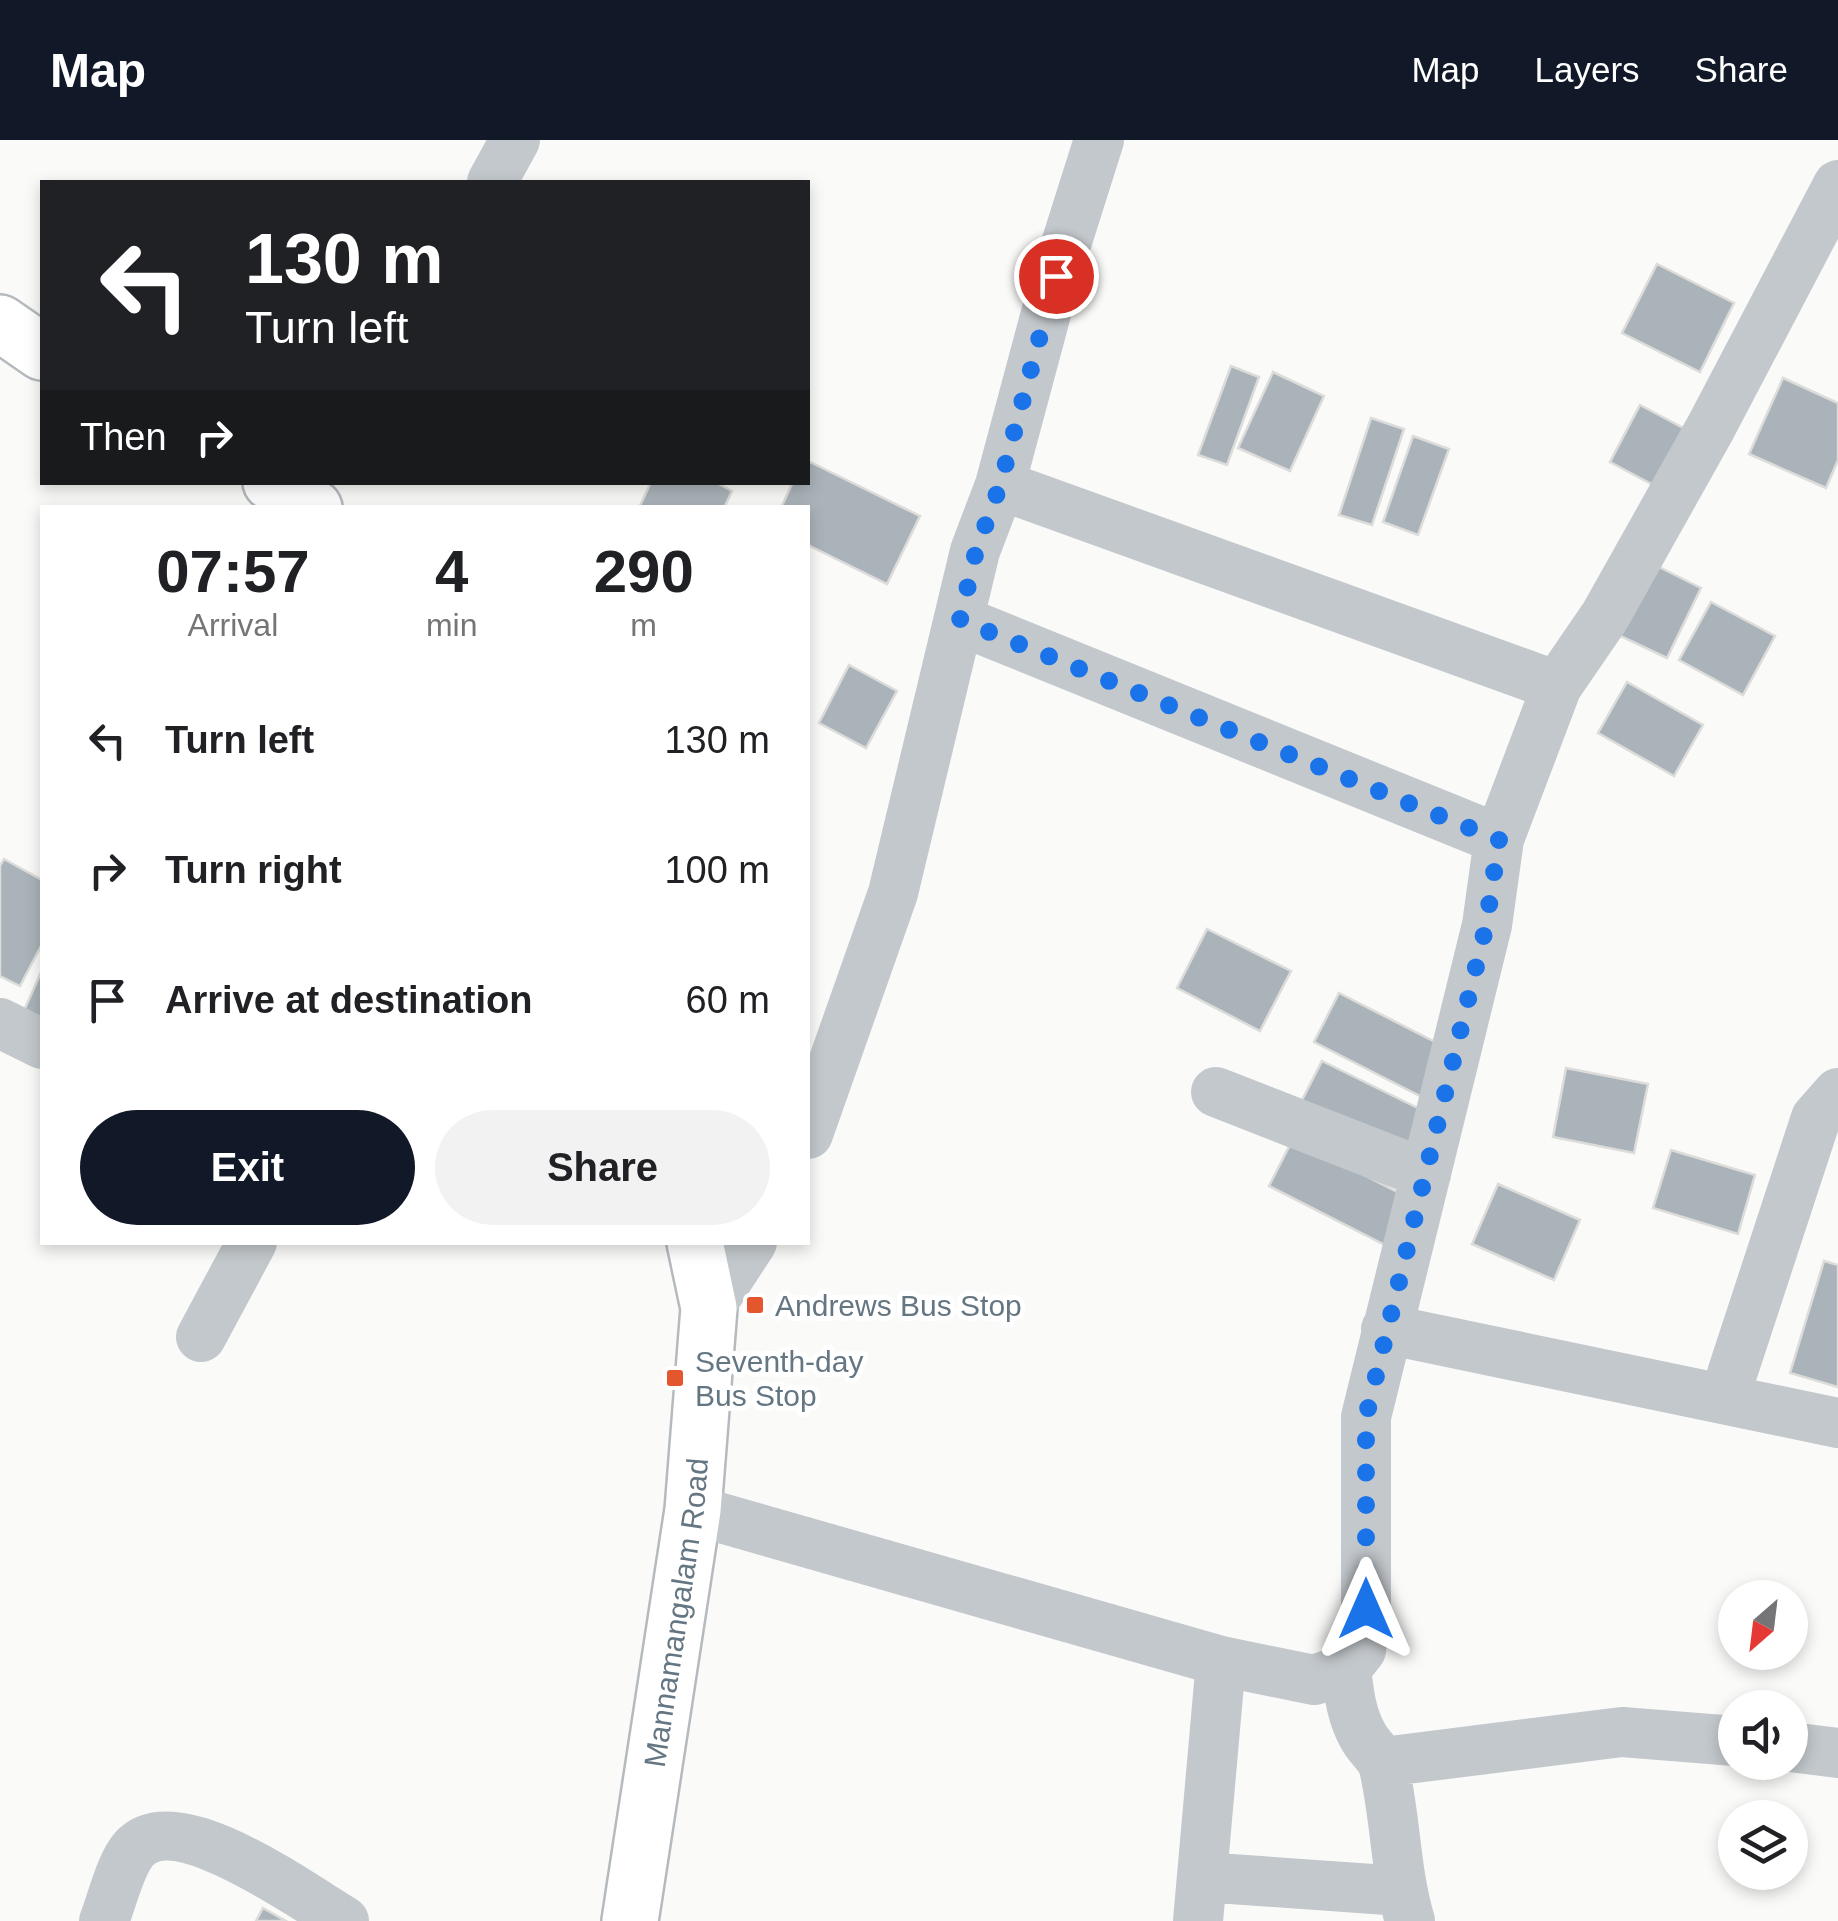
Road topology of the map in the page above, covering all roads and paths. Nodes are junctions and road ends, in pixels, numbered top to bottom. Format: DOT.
graph roads {
  1 [pos="515,140"];
  2 [pos="1099,140"];
  3 [pos="493,180"];
  4 [pos="1838,185"];
  5 [pos="0,323"];
  6 [pos="40,351"];
  7 [pos="276,485"];
  8 [pos="1000,485"];
  9 [pos="312,505"];
  10 [pos="960,620"];
  11 [pos="1557,686"];
  12 [pos="1499,840"];
  13 [pos="0,1024"];
  14 [pos="40,1043"];
  15 [pos="1216,1092"];
  16 [pos="1838,1093"];
  17 [pos="810,1128"];
  18 [pos="1426,1174"];
  19 [pos="250,1245"];
  20 [pos="696,1245"];
  21 [pos="750,1245"];
  22 [pos="710,1308"];
  23 [pos="1386,1329"];
  24 [pos="201,1337"];
  25 [pos="1732,1374"];
  26 [pos="1838,1423"];
  27 [pos="693,1510"];
  28 [pos="1221,1661"];
  29 [pos="1346,1669"];
  30 [pos="1718,1739"];
  31 [pos="1808,1749"];
  32 [pos="1838,1753"];
  33 [pos="1383,1762"];
  34 [pos="1200,1899"];
  35 [pos="1405,1906"];
  36 [pos="104,1921"];
  37 [pos="344,1921"];
  38 [pos="630,1921"];
  1 -- 3 [label="street"];
  2 -- 8 [label="street"];
  4 -- 11 [label="street"];
  5 -- 6 [label="main road"];
  7 -- 9 [label="main road"];
  8 -- 10 [label="street"];
  8 -- 11 [label="street"];
  10 -- 12 [label="street"];
  10 -- 17 [label="street"];
  11 -- 12 [label="street"];
  12 -- 18 [label="street"];
  13 -- 14 [label="street"];
  15 -- 18 [label="street"];
  16 -- 25 [label="street"];
  18 -- 23 [label="street"];
  19 -- 24 [label="street"];
  20 -- 22 [label="main road, Mannamangalam Road"];
  21 -- 22 [label="street"];
  22 -- 27 [label="main road, Mannamangalam Road"];
  23 -- 26 [label="street"];
  23 -- 29 [label="street"];
  27 -- 28 [label="street"];
  27 -- 38 [label="main road, Mannamangalam Road"];
  28 -- 29 [label="street"];
  28 -- 34 [label="street"];
  29 -- 33 [label="street"];
  30 -- 33 [label="street"];
  31 -- 32 [label="street"];
  33 -- 35 [label="street"];
  34 -- 35 [label="street"];
  36 -- 37 [label="street"];
}
